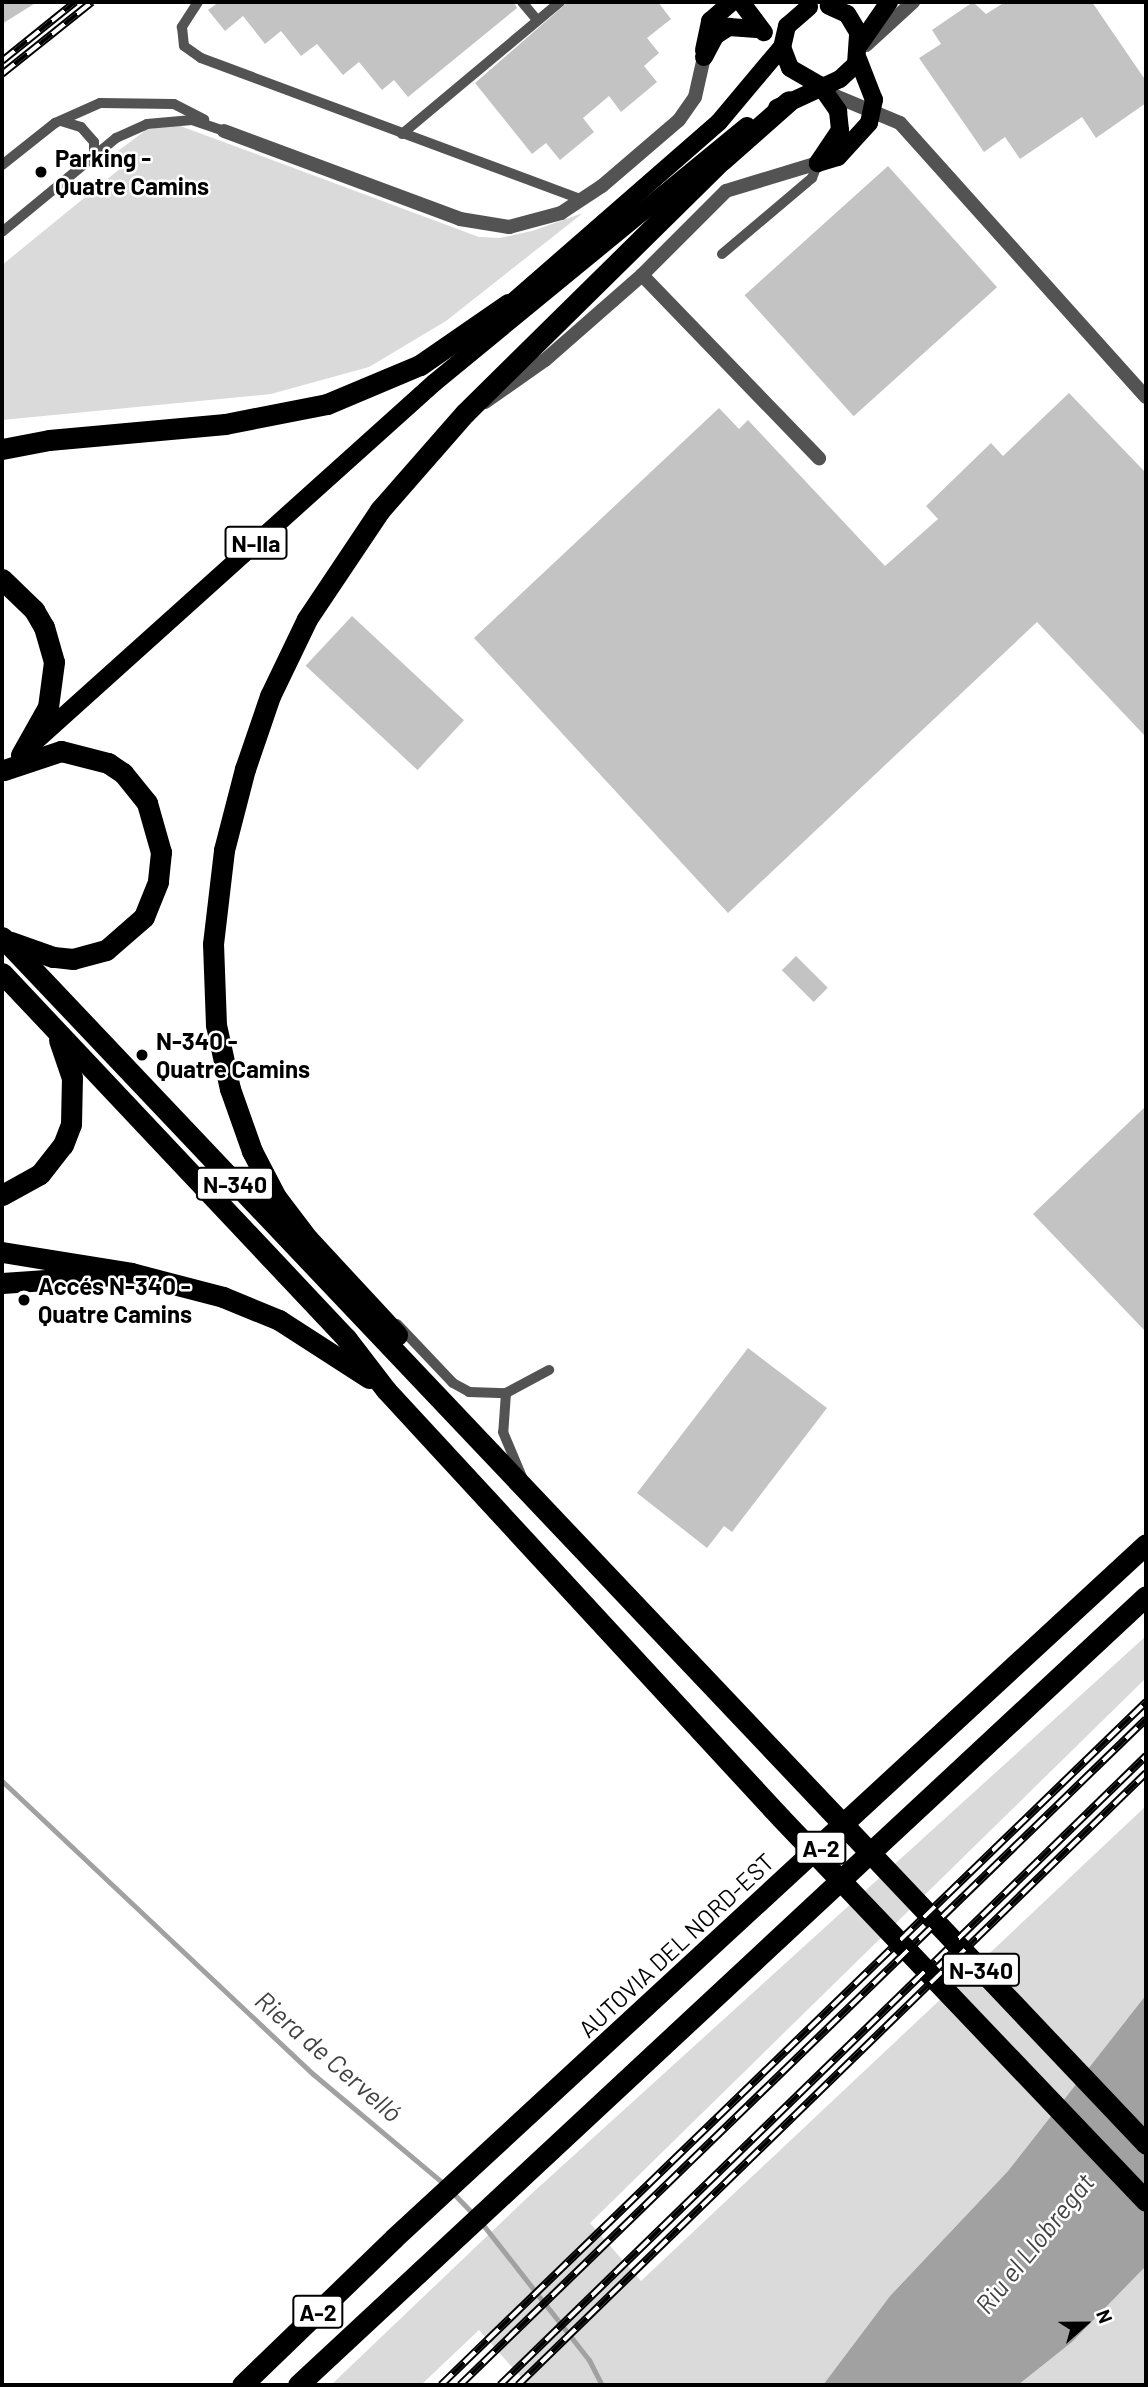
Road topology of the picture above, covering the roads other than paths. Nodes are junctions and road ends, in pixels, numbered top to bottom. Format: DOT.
graph roads {
  1 [pos="198,2"];
  2 [pos="522,2"];
  3 [pos="560,2"];
  4 [pos="732,2"];
  5 [pos="741,2"];
  6 [pos="786,2"];
  7 [pos="888,2"];
  8 [pos="913,2"];
  9 [pos="835,4"];
  10 [pos="809,7"];
  11 [pos="537,20"];
  12 [pos="760,29"];
  13 [pos="782,47"];
  14 [pos="859,51"];
  15 [pos="704,57"];
  16 [pos="824,89"];
  17 [pos="789,101"];
  18 [pos="873,111"];
  19 [pos="61,121"];
  20 [pos="225,131"];
  21 [pos="402,134"];
  22 [pos="94,157"];
  23 [pos="818,163"];
  24 [pos="2,165"];
  25 [pos="581,199"];
  26 [pos="2,232"];
  27 [pos="722,254"];
  28 [pos="642,275"];
  29 [pos="508,304"];
  30 [pos="434,383"];
  31 [pos="1146,397"];
  32 [pos="465,413"];
  33 [pos="2,438"];
  34 [pos="50,440"];
  35 [pos="2,449"];
  36 [pos="819,458"];
  37 [pos="2,579"];
  38 [pos="21,754"];
  39 [pos="3,771"];
  40 [pos="2,938"];
  41 [pos="2,973"];
  42 [pos="54,1028"];
  43 [pos="2,1195"];
  44 [pos="2,1252"];
  45 [pos="131,1273"];
  46 [pos="2,1283"];
  47 [pos="356,1290"];
  48 [pos="549,1370"];
  49 [pos="386,1390"];
  50 [pos="506,1393"];
  51 [pos="470,1426"];
  52 [pos="528,1487"];
  53 [pos="1146,1544"];
  54 [pos="1146,1596"];
  55 [pos="1146,2144"];
  56 [pos="1146,2201"];
  57 [pos="242,2385"];
  58 [pos="298,2385"];
  1 -- 21 [label="lane"];
  2 -- 11 [label="lane"];
  3 -- 11 [label="lane"];
  4 -- 15 [label="main road"];
  5 -- 12 [label="main road"];
  6 -- 10 [label="main road"];
  7 -- 14 [label="main road, N-IIa"];
  8 -- 14 [label="street"];
  9 -- 10 [label="main road"];
  9 -- 14 [label="main road"];
  10 -- 13 [label="main road, N-IIa"];
  11 -- 21 [label="lane"];
  12 -- 13 [label="main road"];
  12 -- 15 [label="main road"];
  13 -- 16 [label="main road"];
  13 -- 29 [label="main road, N-IIa"];
  14 -- 16 [label="main road, N-IIa"];
  14 -- 18 [label="main road"];
  15 -- 25 [label="street"];
  16 -- 17 [label="main road, N-IIa"];
  16 -- 18 [label="street"];
  16 -- 23 [label="main road"];
  17 -- 30 [label="main road, N-IIa"];
  17 -- 32 [label="highway"];
  18 -- 23 [label="main road"];
  18 -- 31 [label="street"];
  19 -- 20 [label="lane"];
  19 -- 22 [label="lane"];
  19 -- 24 [label="lane"];
  20 -- 22 [label="lane"];
  20 -- 25 [label="street"];
  21 -- 25 [label="lane"];
  22 -- 26 [label="lane"];
  23 -- 27 [label="lane"];
  23 -- 28 [label="street"];
  28 -- 32 [label="street"];
  28 -- 36 [label="street"];
  29 -- 30 [label="main road, N-IIa"];
  29 -- 34 [label="highway"];
  30 -- 38 [label="main road, N-IIa"];
  32 -- 47 [label="highway"];
  33 -- 34 [label="main road"];
  34 -- 35 [label="highway"];
  37 -- 38 [label="highway"];
  38 -- 39 [label="main road, N-IIa"];
  39 -- 40 [label="highway"];
  40 -- 51 [label="highway, N-340"];
  41 -- 42 [label="highway, N-340"];
  42 -- 43 [label="highway"];
  42 -- 49 [label="highway, N-340"];
  44 -- 45 [label="highway"];
  45 -- 46 [label="highway"];
  45 -- 49 [label="highway"];
  47 -- 50 [label="lane"];
  47 -- 51 [label="highway"];
  48 -- 50 [label="lane"];
  49 -- 56 [label="highway, N-340"];
  50 -- 52 [label="lane"];
  51 -- 52 [label="highway, N-340"];
  52 -- 55 [label="highway, N-340"];
  53 -- 57 [label="highway, AUTOVIA DEL NORD-EST / A-2"];
  54 -- 58 [label="highway, A-2"];
}
